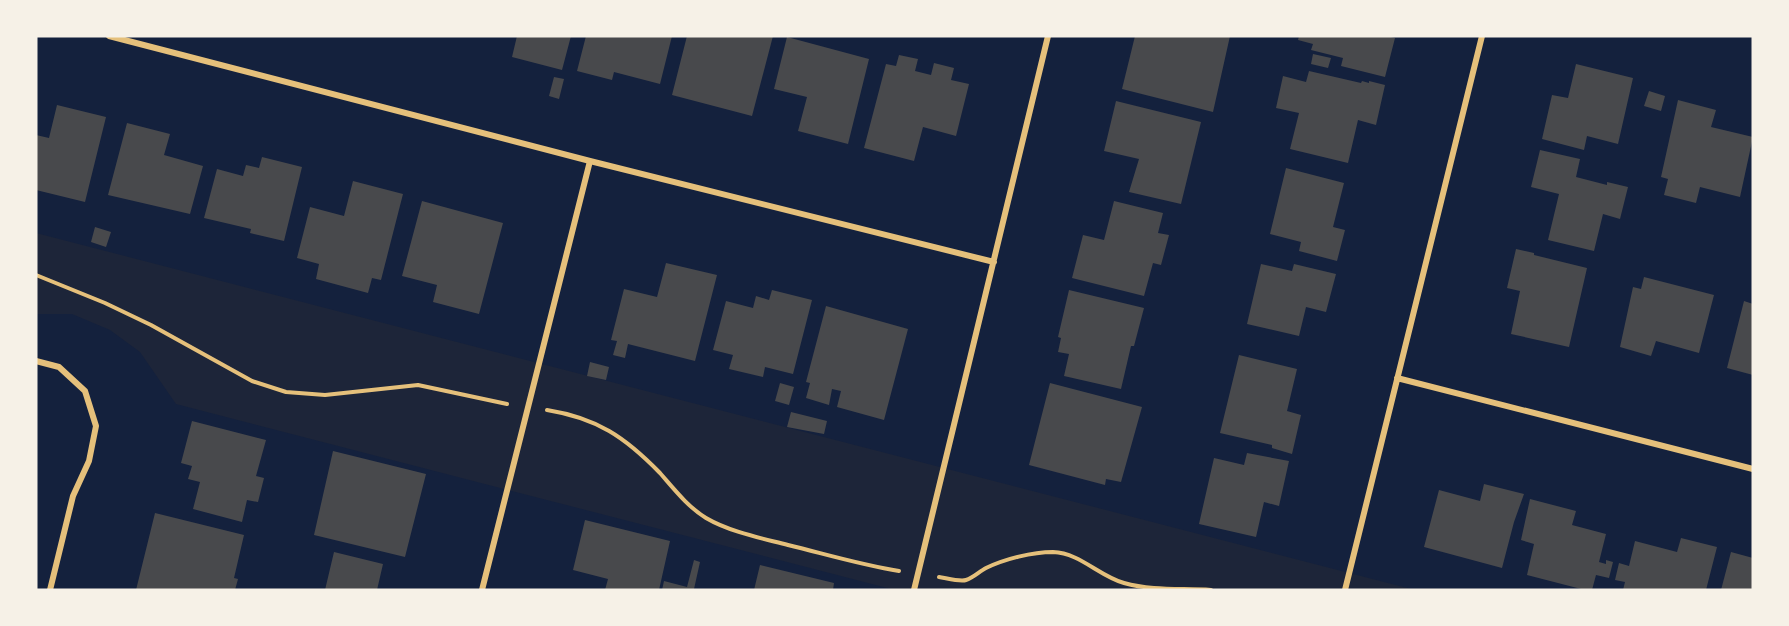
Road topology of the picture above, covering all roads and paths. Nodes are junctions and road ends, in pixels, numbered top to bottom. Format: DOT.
graph roads {
  1 [pos="109,36"];
  2 [pos="1048,36"];
  3 [pos="1482,36"];
  4 [pos="590,161"];
  5 [pos="994,262"];
  6 [pos="36,275"];
  7 [pos="36,361"];
  8 [pos="1396,378"];
  9 [pos="528,407"];
  10 [pos="1753,469"];
  11 [pos="918,574"];
  12 [pos="50,590"];
  13 [pos="482,590"];
  14 [pos="914,590"];
  15 [pos="1211,590"];
  16 [pos="1345,590"];
  1 -- 4 [label="street"];
  2 -- 5 [label="street"];
  3 -- 8 [label="street"];
  4 -- 5 [label="street"];
  4 -- 9 [label="street"];
  5 -- 11 [label="street"];
  6 -- 9 [label="path"];
  7 -- 12 [label="street"];
  8 -- 10 [label="street"];
  8 -- 16 [label="street"];
  9 -- 11 [label="path"];
  9 -- 13 [label="street"];
  11 -- 14 [label="street"];
  11 -- 15 [label="path"];
}
